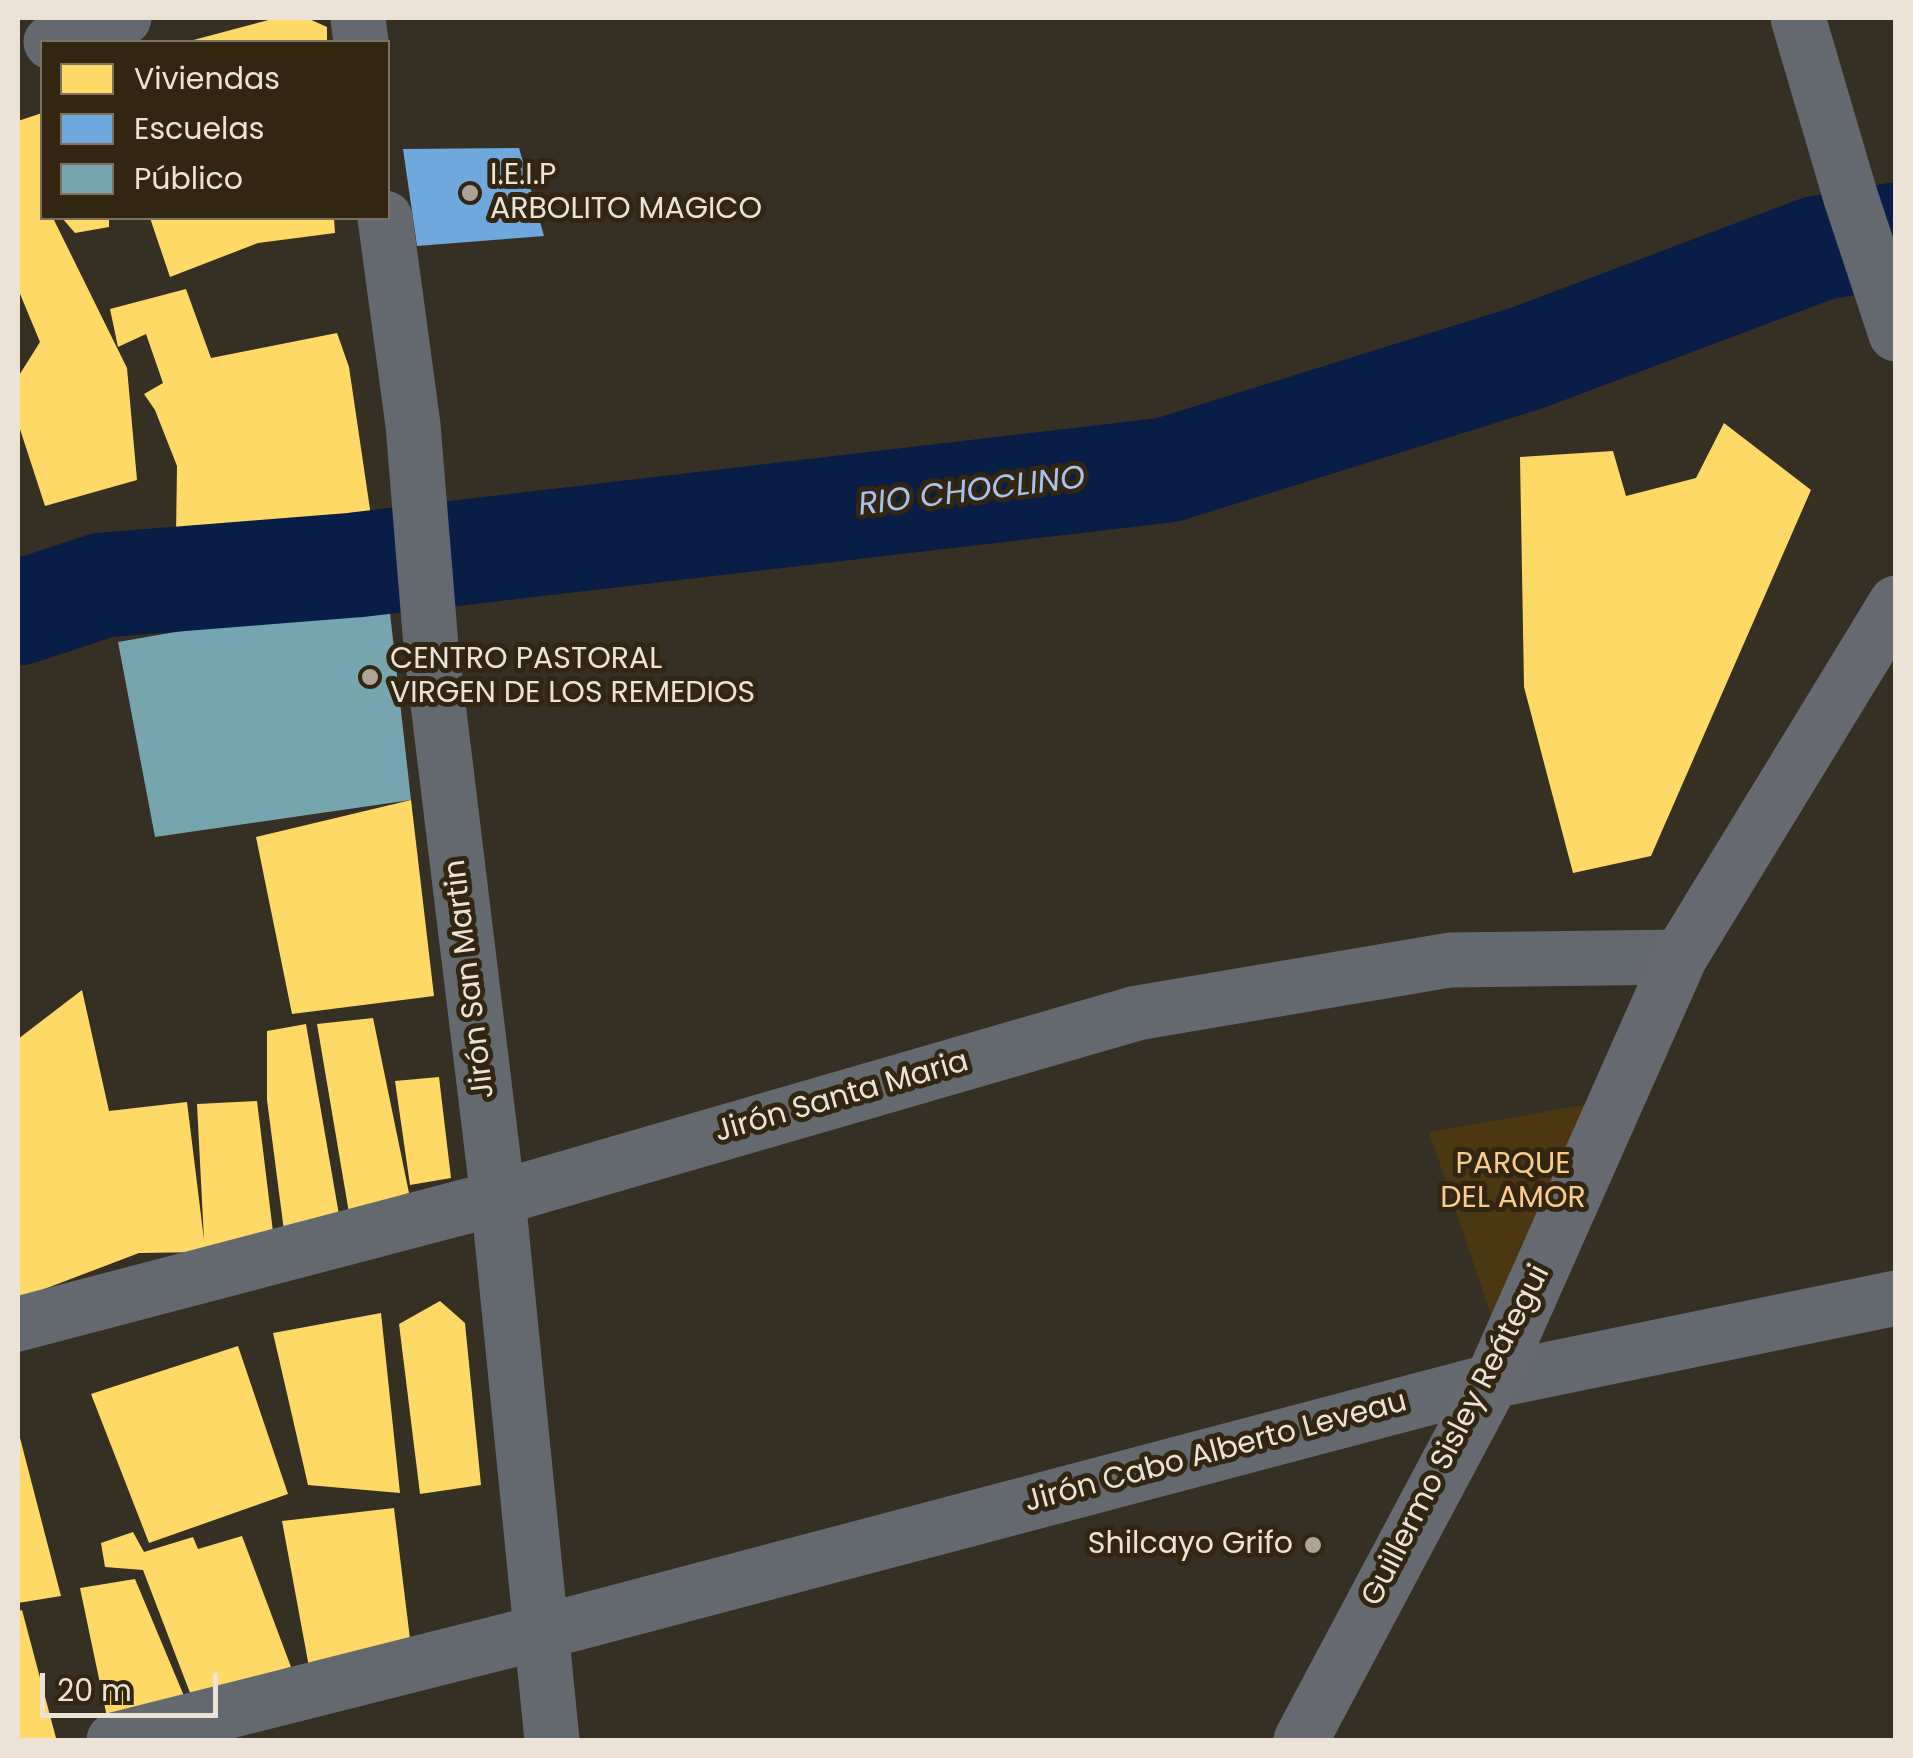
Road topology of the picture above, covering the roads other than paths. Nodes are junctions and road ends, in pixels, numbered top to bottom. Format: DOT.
graph roads {
  1 [pos="124,18"];
  2 [pos="1798,18"];
  3 [pos="57,40"];
  4 [pos="385,220"];
  5 [pos="1896,334"];
  6 [pos="1896,603"];
  7 [pos="1680,957"];
  8 [pos="498,1198"];
  9 [pos="1896,1298"];
  10 [pos="18,1324"];
  11 [pos="1492,1380"];
  12 [pos="542,1632"];
  13 [pos="114,1740"];
  14 [pos="552,1740"];
  15 [pos="1302,1740"];
  1 -- 3 [label="street"];
  2 -- 5 [label="street"];
  4 -- 8 [label="street, Jirón San Martin"];
  6 -- 7 [label="main road, Guillermo Sisley Reátegui"];
  7 -- 8 [label="street, Jirón Santa Maria"];
  7 -- 11 [label="main road, Guillermo Sisley Reátegui"];
  8 -- 10 [label="street, Jirón Santa Maria"];
  8 -- 12 [label="street, Jirón San Martin"];
  9 -- 11 [label="street, Jirón Cabo Alberto Leveau"];
  11 -- 12 [label="street, Jirón Cabo Alberto Leveau"];
  11 -- 15 [label="main road, Guillermo Sisley Reátegui"];
  12 -- 13 [label="street, Jirón Cabo Alberto Leveau"];
  12 -- 14 [label="street, Jirón San Martin"];
}
